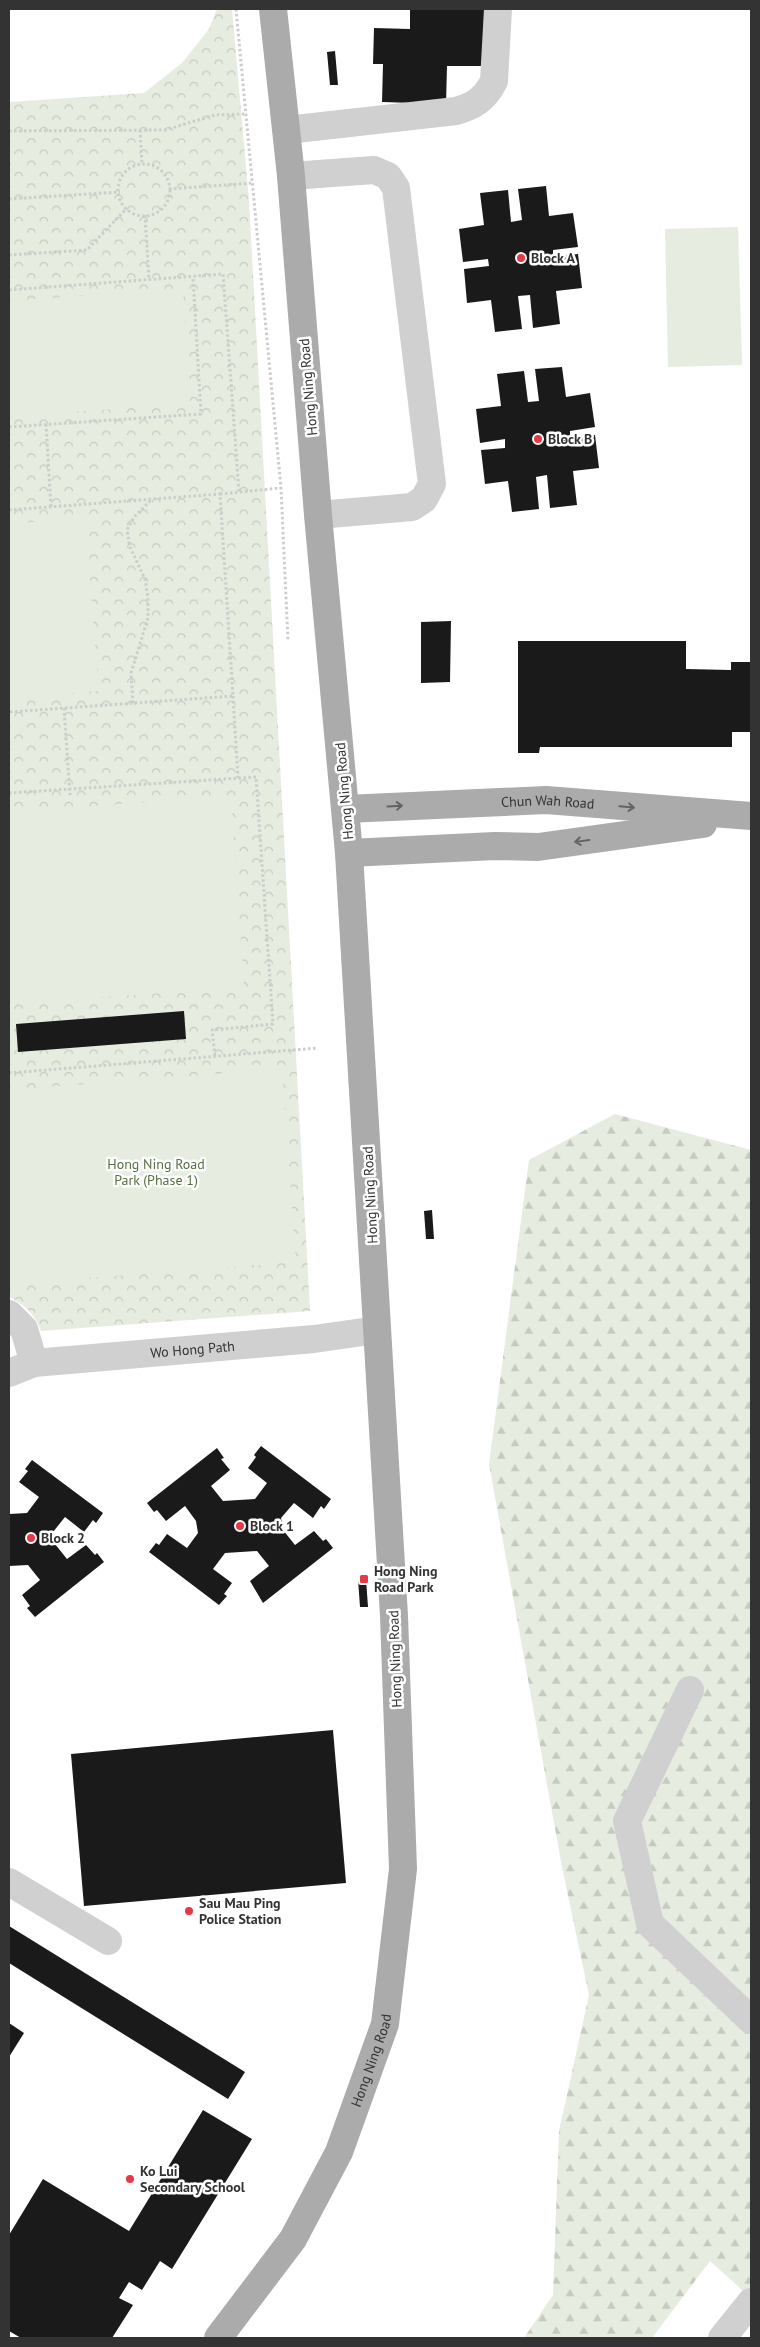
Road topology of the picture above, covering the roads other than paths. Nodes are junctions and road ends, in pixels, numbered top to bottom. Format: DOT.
graph roads {
  1 [pos="273,9"];
  2 [pos="498,9"];
  3 [pos="287,130"];
  4 [pos="291,176"];
  5 [pos="318,515"];
  6 [pos="346,809"];
  7 [pos="751,817"];
  8 [pos="349,853"];
  9 [pos="9,1314"];
  10 [pos="378,1330"];
  11 [pos="34,1363"];
  12 [pos="9,1373"];
  13 [pos="690,1690"];
  14 [pos="9,1882"];
  15 [pos="108,1942"];
  16 [pos="751,2020"];
  17 [pos="751,2302"];
  18 [pos="218,2338"];
  19 [pos="722,2338"];
  1 -- 3 [label="main road, Hong Ning Road"];
  2 -- 3 [label="street"];
  3 -- 4 [label="main road, Hong Ning Road"];
  4 -- 5 [label="main road, Hong Ning Road"];
  4 -- 5 [label="street"];
  5 -- 6 [label="main road, Hong Ning Road"];
  6 -- 7 [label="main road, Chun Wah Road, one-way"];
  6 -- 8 [label="main road, Hong Ning Road"];
  7 -- 8 [label="main road, Chun Wah Road, one-way"];
  8 -- 10 [label="main road, Hong Ning Road"];
  9 -- 11 [label="street"];
  10 -- 11 [label="street, Wo Hong Path"];
  10 -- 18 [label="main road, Hong Ning Road"];
  11 -- 12 [label="street, Wo Hong Path"];
  13 -- 16 [label="street"];
  14 -- 15 [label="street"];
  17 -- 19 [label="street"];
}
